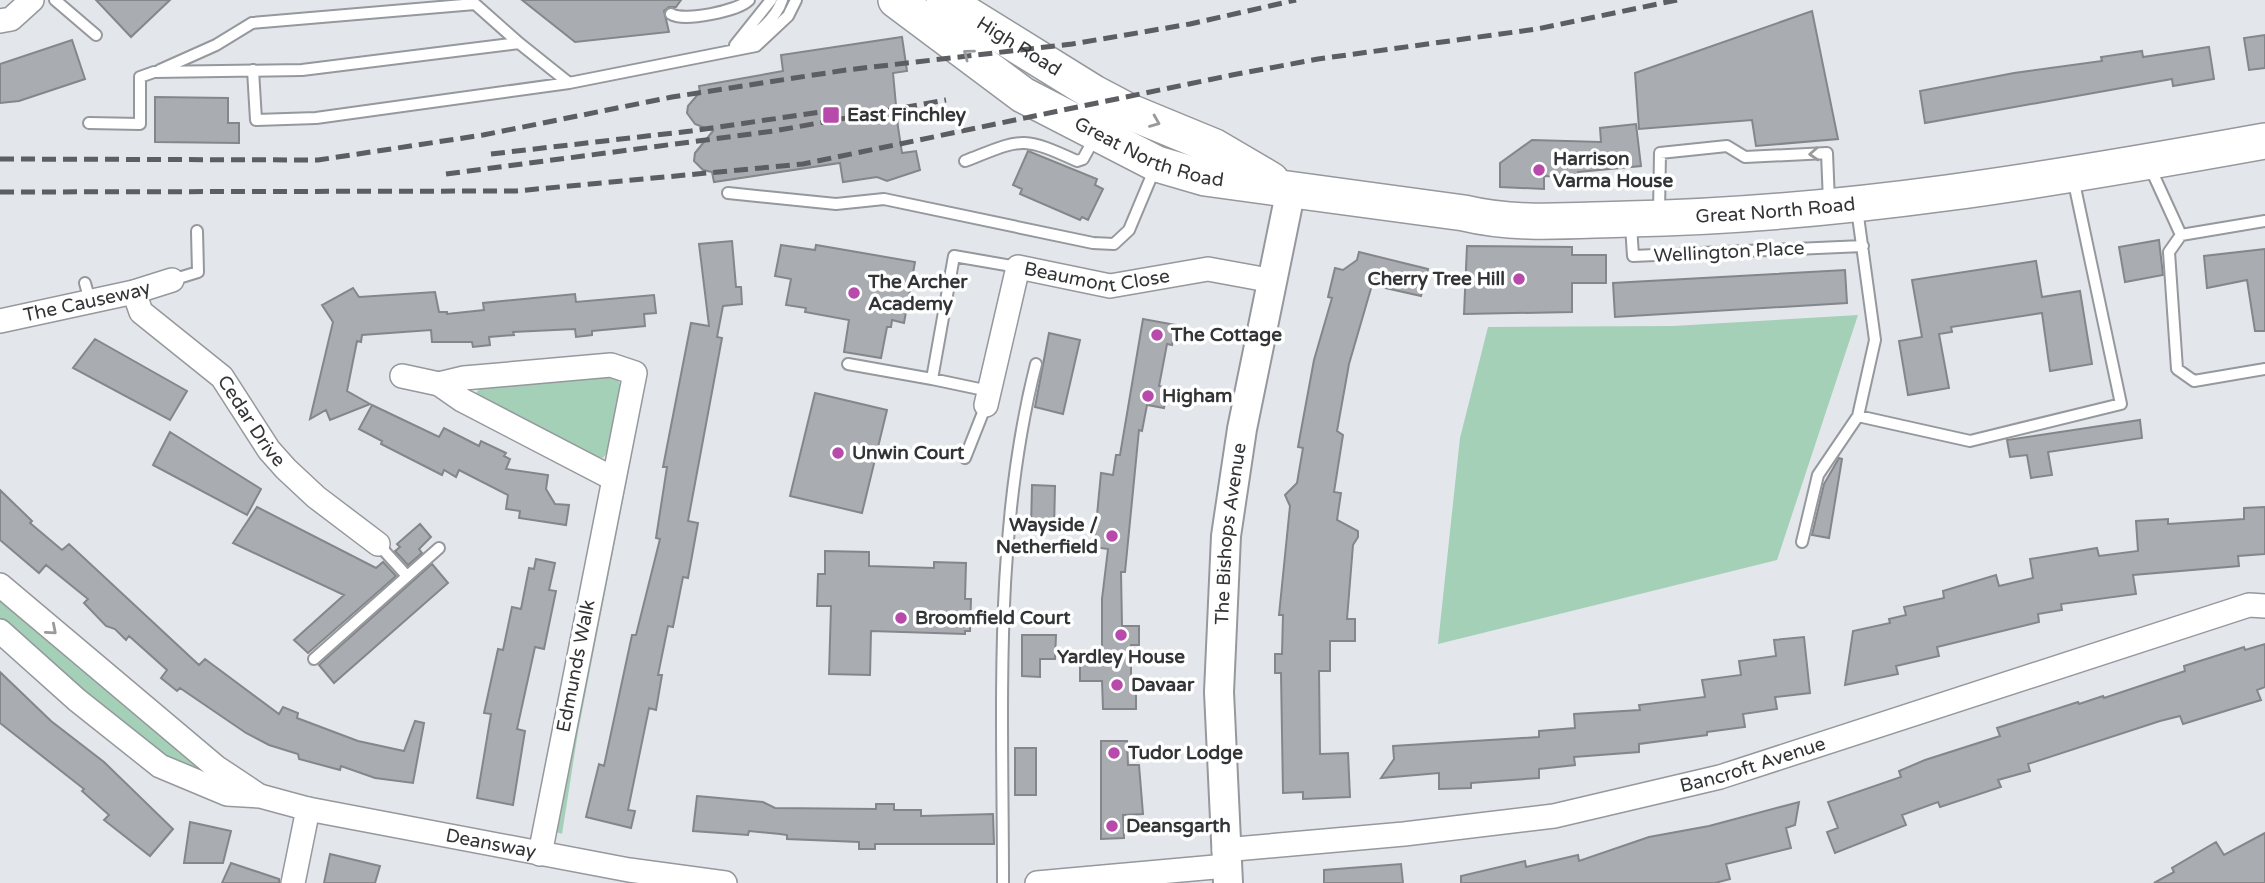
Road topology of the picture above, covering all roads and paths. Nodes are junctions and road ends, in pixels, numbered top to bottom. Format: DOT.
graph roads {
  1 [pos="32,0"];
  2 [pos="55,0"];
  3 [pos="749,0"];
  4 [pos="771,0"];
  5 [pos="782,0"];
  6 [pos="796,0"];
  7 [pos="896,0"];
  8 [pos="944,0"];
  9 [pos="671,14"];
  10 [pos="0,21"];
  11 [pos="96,34"];
  12 [pos="519,43"];
  13 [pos="731,51"];
  14 [pos="253,70"];
  15 [pos="154,72"];
  16 [pos="569,83"];
  17 [pos="1094,93"];
  18 [pos="1023,95"];
  19 [pos="89,123"];
  20 [pos="1096,135"];
  21 [pos="2265,141"];
  22 [pos="964,161"];
  23 [pos="2148,162"];
  24 [pos="1157,164"];
  25 [pos="2072,176"];
  26 [pos="1287,188"];
  27 [pos="728,193"];
  28 [pos="1843,207"];
  29 [pos="1645,219"];
  30 [pos="2265,221"];
  31 [pos="197,231"];
  32 [pos="2181,234"];
  33 [pos="1863,246"];
  34 [pos="1018,267"];
  35 [pos="172,280"];
  36 [pos="1273,281"];
  37 [pos="134,292"];
  38 [pos="0,320"];
  39 [pos="848,364"];
  40 [pos="1036,364"];
  41 [pos="2265,369"];
  42 [pos="402,376"];
  43 [pos="932,379"];
  44 [pos="439,384"];
  45 [pos="988,398"];
  46 [pos="1858,416"];
  47 [pos="965,458"];
  48 [pos="612,478"];
  49 [pos="1802,542"];
  50 [pos="378,544"];
  51 [pos="439,548"];
  52 [pos="407,576"];
  53 [pos="0,585"];
  54 [pos="2265,606"];
  55 [pos="0,631"];
  56 [pos="314,659"];
  57 [pos="260,796"];
  58 [pos="308,809"];
  59 [pos="540,854"];
  60 [pos="1226,866"];
  61 [pos="293,883"];
  62 [pos="725,883"];
  63 [pos="1003,883"];
  64 [pos="1037,883"];
  1 -- 10 [label="street"];
  2 -- 11 [label="lane"];
  3 -- 9 [label="lane"];
  4 -- 13 [label="lane"];
  5 -- 13 [label="lane"];
  6 -- 13 [label="lane"];
  18 -- 7 [label="main road, High Road, one-way"];
  8 -- 17 [label="main road, High Road"];
  12 -- 14 [label="lane"];
  12 -- 15 [label="lane"];
  12 -- 16 [label="lane"];
  13 -- 16 [label="lane"];
  14 -- 15 [label="lane"];
  14 -- 16 [label="lane"];
  15 -- 19 [label="lane"];
  17 -- 26 [label="main road, Great North Road, one-way"];
  18 -- 20 [label="main road, Great North Road"];
  20 -- 22 [label="lane"];
  20 -- 24 [label="main road, Great North Road"];
  21 -- 23 [label="main road, Great North Road"];
  23 -- 25 [label="main road, Great North Road"];
  23 -- 32 [label="lane"];
  24 -- 26 [label="main road, Great North Road"];
  24 -- 27 [label="lane"];
  25 -- 28 [label="main road, Great North Road"];
  25 -- 46 [label="lane"];
  26 -- 29 [label="main road, Great North Road"];
  26 -- 36 [label="street, The Bishops Avenue"];
  28 -- 29 [label="main road, Great North Road"];
  28 -- 29 [label="lane, one-way"];
  28 -- 33 [label="lane"];
  29 -- 33 [label="lane, Wellington Place"];
  30 -- 32 [label="lane"];
  31 -- 35 [label="lane"];
  32 -- 41 [label="lane"];
  33 -- 46 [label="lane"];
  34 -- 36 [label="street, Beaumont Close"];
  34 -- 43 [label="lane"];
  34 -- 45 [label="street, Beaumont Close"];
  35 -- 37 [label="street, The Causeway"];
  36 -- 60 [label="street, The Bishops Avenue"];
  37 -- 38 [label="street, The Causeway"];
  37 -- 50 [label="street, Cedar Drive"];
  39 -- 43 [label="lane"];
  40 -- 63 [label="lane"];
  42 -- 44 [label="street, Edmunds Walk"];
  43 -- 45 [label="lane"];
  44 -- 48 [label="street, Edmunds Walk"];
  44 -- 48 [label="street, Edmunds Walk"];
  45 -- 47 [label="lane"];
  46 -- 49 [label="lane"];
  48 -- 59 [label="street, Edmunds Walk"];
  50 -- 52 [label="lane"];
  51 -- 52 [label="lane"];
  52 -- 56 [label="lane"];
  53 -- 57 [label="street, Deansway, one-way"];
  54 -- 60 [label="street, Bancroft Avenue"];
  55 -- 57 [label="street, Deansway"];
  57 -- 58 [label="street, Deansway"];
  58 -- 59 [label="street, Deansway"];
  58 -- 61 [label="street"];
  59 -- 62 [label="street, Deansway"];
  60 -- 64 [label="street"];
}
